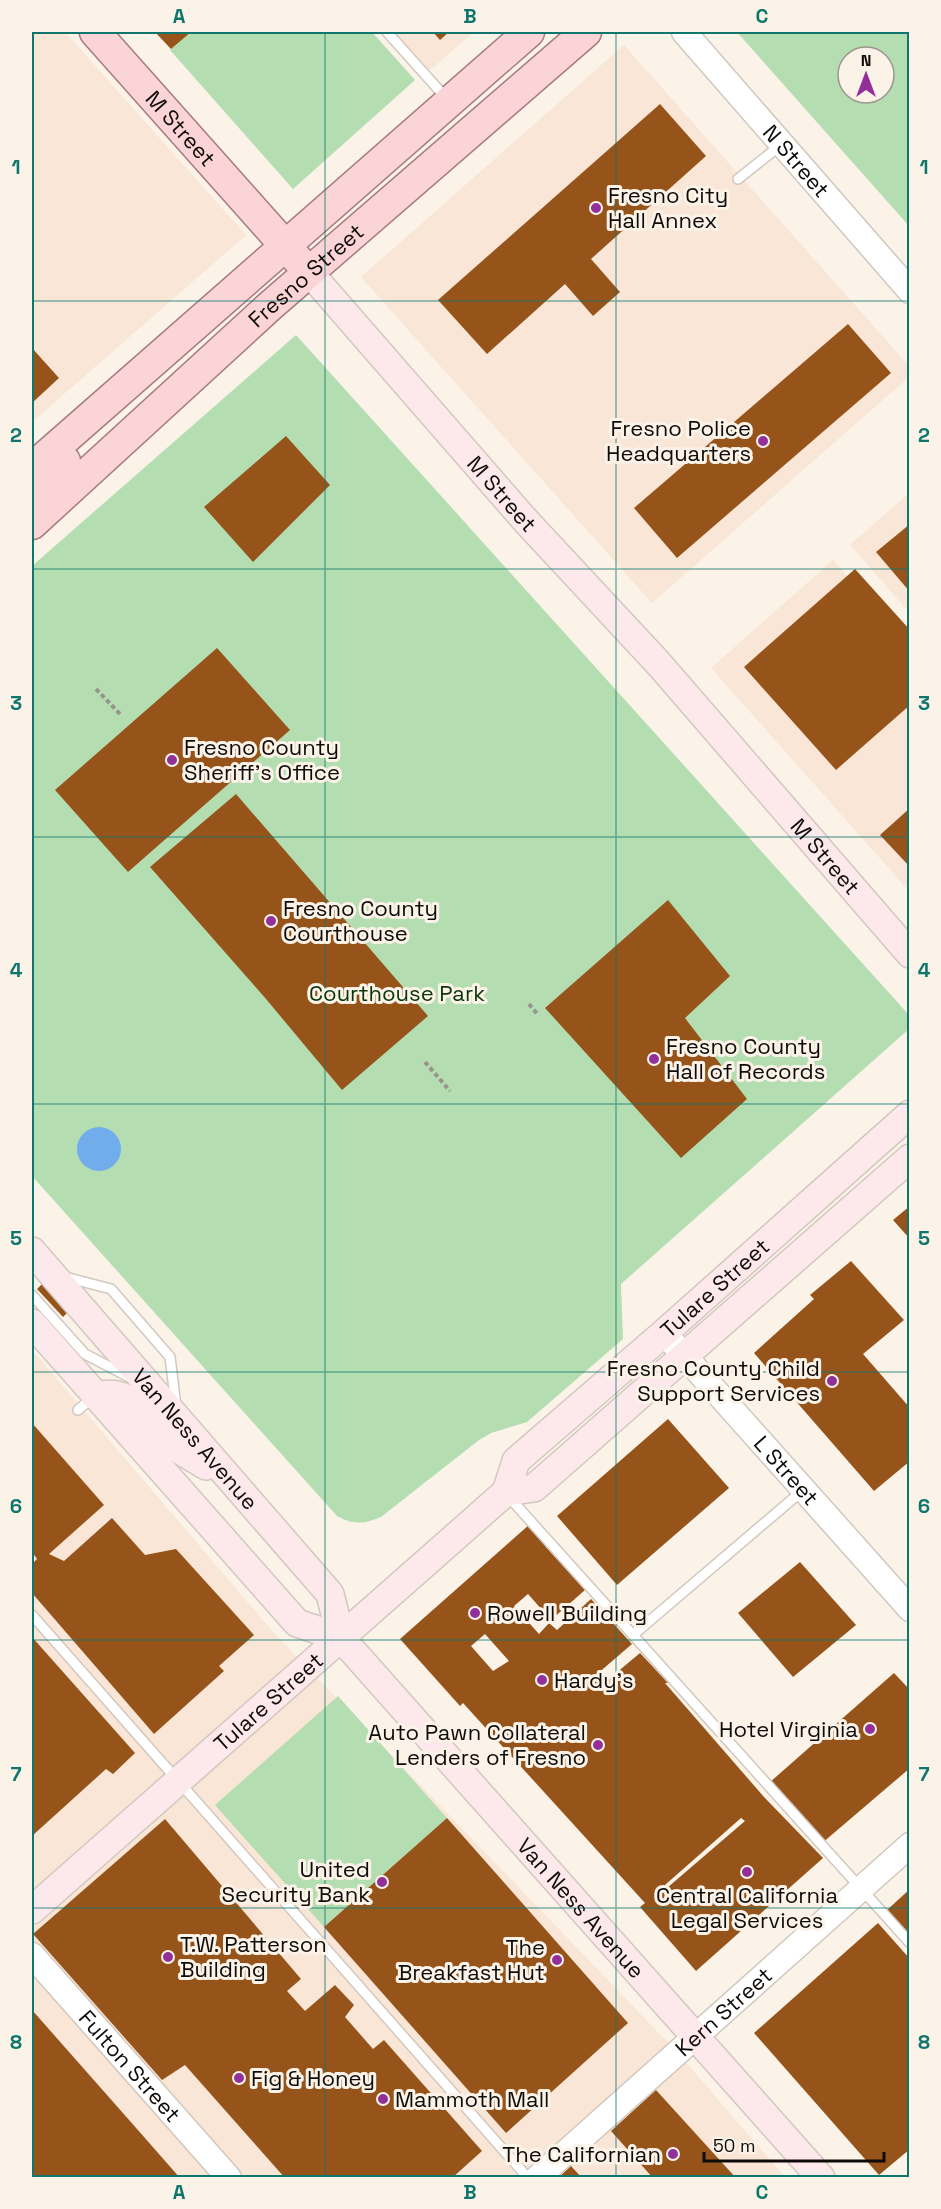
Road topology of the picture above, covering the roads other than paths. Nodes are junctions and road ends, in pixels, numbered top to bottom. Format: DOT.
graph roads {
  1 [pos="95,32"];
  2 [pos="387,32"];
  3 [pos="529,32"];
  4 [pos="586,32"];
  5 [pos="684,32"];
  6 [pos="449,102"];
  7 [pos="782,144"];
  8 [pos="738,179"];
  9 [pos="286,246"];
  10 [pos="309,273"];
  11 [pos="909,291"];
  12 [pos="146,366"];
  13 [pos="32,468"];
  14 [pos="32,492"];
  15 [pos="32,524"];
  16 [pos="909,954"];
  17 [pos="909,1114"];
  18 [pos="909,1158"];
  19 [pos="32,1251"];
  20 [pos="51,1273"];
  21 [pos="32,1295"];
  22 [pos="32,1323"];
  23 [pos="664,1333"];
  24 [pos="685,1355"];
  25 [pos="150,1388"];
  26 [pos="87,1403"];
  27 [pos="178,1420"];
  28 [pos="239,1489"];
  29 [pos="804,1489"];
  30 [pos="506,1492"];
  31 [pos="909,1609"];
  32 [pos="32,1615"];
  33 [pos="633,1635"];
  34 [pos="340,1638"];
  35 [pos="180,1781"];
  36 [pos="909,1845"];
  37 [pos="861,1888"];
  38 [pos="32,1910"];
  39 [pos="909,1943"];
  40 [pos="32,1955"];
  41 [pos="695,2036"];
  42 [pos="228,2178"];
  43 [pos="528,2178"];
  44 [pos="537,2178"];
  45 [pos="821,2178"];
  1 -- 9 [label="main road, M Street"];
  2 -- 6 [label="lane"];
  3 -- 6 [label="main road, Fresno Street"];
  4 -- 10 [label="main road, Fresno Street"];
  5 -- 7 [label="street, N Street"];
  6 -- 9 [label="main road, Fresno Street"];
  7 -- 8 [label="lane"];
  7 -- 11 [label="street, N Street"];
  9 -- 10 [label="main road, M Street"];
  9 -- 12 [label="main road, Fresno Street"];
  10 -- 15 [label="main road, Fresno Street"];
  10 -- 16 [label="main road, M Street"];
  12 -- 13 [label="main road, Fresno Street"];
  12 -- 14 [label="main road"];
  17 -- 23 [label="main road, Tulare Street"];
  18 -- 24 [label="main road, Tulare Street"];
  19 -- 20 [label="main road, Van Ness Avenue"];
  20 -- 25 [label="main road, Van Ness Avenue"];
  20 -- 27 [label="lane"];
  21 -- 25 [label="lane"];
  22 -- 26 [label="main road, Van Ness Avenue"];
  23 -- 24 [label="street, L Street"];
  23 -- 30 [label="main road, Tulare Street"];
  24 -- 29 [label="street, L Street"];
  24 -- 30 [label="main road, Tulare Street"];
  25 -- 27 [label="main road, Van Ness Avenue"];
  26 -- 28 [label="main road"];
  26 -- 34 [label="main road, Van Ness Avenue"];
  27 -- 28 [label="main road, Van Ness Avenue"];
  28 -- 34 [label="main road, Van Ness Avenue"];
  29 -- 31 [label="street, L Street"];
  29 -- 33 [label="lane"];
  30 -- 33 [label="lane"];
  30 -- 34 [label="main road, Tulare Street"];
  32 -- 35 [label="lane"];
  33 -- 37 [label="lane"];
  34 -- 35 [label="main road, Tulare Street"];
  34 -- 41 [label="main road, Van Ness Avenue"];
  35 -- 38 [label="main road, Tulare Street"];
  35 -- 43 [label="lane"];
  36 -- 37 [label="street, Kern Street"];
  37 -- 39 [label="lane"];
  37 -- 41 [label="street, Kern Street"];
  40 -- 42 [label="street, Fulton Street"];
  41 -- 44 [label="street, Kern Street"];
  41 -- 45 [label="main road, Van Ness Avenue"];
}
